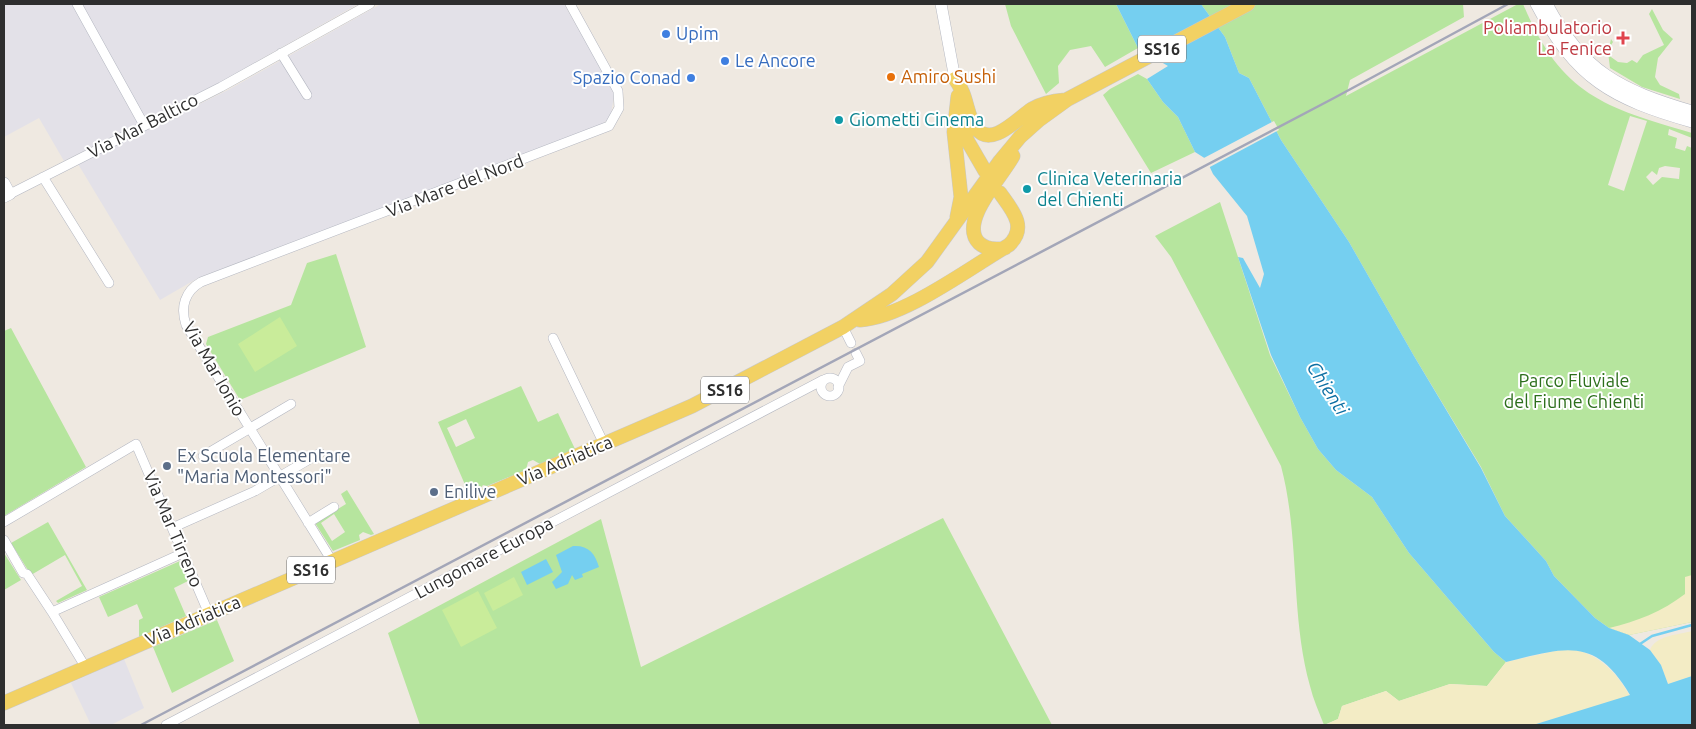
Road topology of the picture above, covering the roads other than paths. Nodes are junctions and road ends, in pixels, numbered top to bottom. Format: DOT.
graph roads {
  1 [pos="77,4"];
  2 [pos="370,4"];
  3 [pos="570,4"];
  4 [pos="936,4"];
  5 [pos="941,4"];
  6 [pos="1248,4"];
  7 [pos="1536,4"];
  8 [pos="1547,4"];
  9 [pos="943,19"];
  10 [pos="281,53"];
  11 [pos="955,79"];
  12 [pos="306,95"];
  13 [pos="958,96"];
  14 [pos="1072,97"];
  15 [pos="1689,116"];
  16 [pos="144,126"];
  17 [pos="1020,137"];
  18 [pos="985,171"];
  19 [pos="43,177"];
  20 [pos="4,183"];
  21 [pos="1000,193"];
  22 [pos="7,195"];
  23 [pos="955,225"];
  24 [pos="1005,248"];
  25 [pos="109,283"];
  26 [pos="183,308"];
  27 [pos="848,324"];
  28 [pos="553,338"];
  29 [pos="851,343"];
  30 [pos="858,357"];
  31 [pos="823,380"];
  32 [pos="838,387"];
  33 [pos="801,391"];
  34 [pos="823,392"];
  35 [pos="291,404"];
  36 [pos="249,429"];
  37 [pos="604,444"];
  38 [pos="320,452"];
  39 [pos="203,456"];
  40 [pos="279,477"];
  41 [pos="334,507"];
  42 [pos="4,522"];
  43 [pos="308,523"];
  44 [pos="172,528"];
  45 [pos="4,540"];
  46 [pos="183,553"];
  47 [pos="332,561"];
  48 [pos="52,612"];
  49 [pos="209,614"];
  50 [pos="86,668"];
  51 [pos="4,703"];
  52 [pos="166,725"];
  1 -- 16 [label="street"];
  2 -- 10 [label="street, Via Mar Baltico"];
  3 -- 26 [label="street, Via Mare del Nord"];
  4 -- 9 [label="street"];
  5 -- 9 [label="street"];
  6 -- 14 [label="main road, SS16"];
  7 -- 15 [label="street"];
  8 -- 15 [label="street"];
  9 -- 11 [label="street"];
  10 -- 12 [label="street"];
  10 -- 16 [label="street, Via Mar Baltico"];
  11 -- 13 [label="main road"];
  11 -- 14 [label="main road"];
  13 -- 18 [label="main road"];
  13 -- 23 [label="main road"];
  14 -- 17 [label="main road, SS16"];
  16 -- 19 [label="street, Via Mar Baltico"];
  17 -- 23 [label="main road, SS16"];
  17 -- 24 [label="main road"];
  19 -- 22 [label="street, Via Mar Baltico"];
  19 -- 25 [label="street"];
  20 -- 22 [label="street"];
  21 -- 24 [label="main road"];
  23 -- 27 [label="main road, Via Adriatica / SS16"];
  24 -- 27 [label="main road"];
  26 -- 36 [label="street, Via Mar Ionio"];
  27 -- 29 [label="street"];
  27 -- 37 [label="main road, Via Adriatica / SS16"];
  28 -- 37 [label="street"];
  30 -- 32 [label="street"];
  31 -- 32 [label="street"];
  31 -- 33 [label="street, Lungomare Europa"];
  31 -- 34 [label="street"];
  32 -- 34 [label="street"];
  33 -- 34 [label="street"];
  33 -- 52 [label="street, Lungomare Europa"];
  35 -- 36 [label="street, Via Mar Ionio"];
  36 -- 39 [label="street, Via Mar Ionio"];
  36 -- 40 [label="street, Via Mar Ionio"];
  37 -- 47 [label="main road, Via Adriatica / SS16"];
  38 -- 40 [label="street"];
  40 -- 43 [label="street, Via Mar Ionio"];
  40 -- 44 [label="street"];
  41 -- 43 [label="street"];
  42 -- 44 [label="street, Via Mar Tirreno"];
  43 -- 47 [label="street, Via Mar Ionio"];
  44 -- 46 [label="street, Via Mar Tirreno"];
  45 -- 48 [label="street"];
  46 -- 48 [label="street"];
  46 -- 49 [label="street, Via Mar Tirreno"];
  47 -- 49 [label="main road, Via Adriatica / SS16"];
  48 -- 50 [label="street"];
  49 -- 50 [label="main road, Via Adriatica / SS16"];
  50 -- 51 [label="main road, Via Adriatica / SS16"];
}
